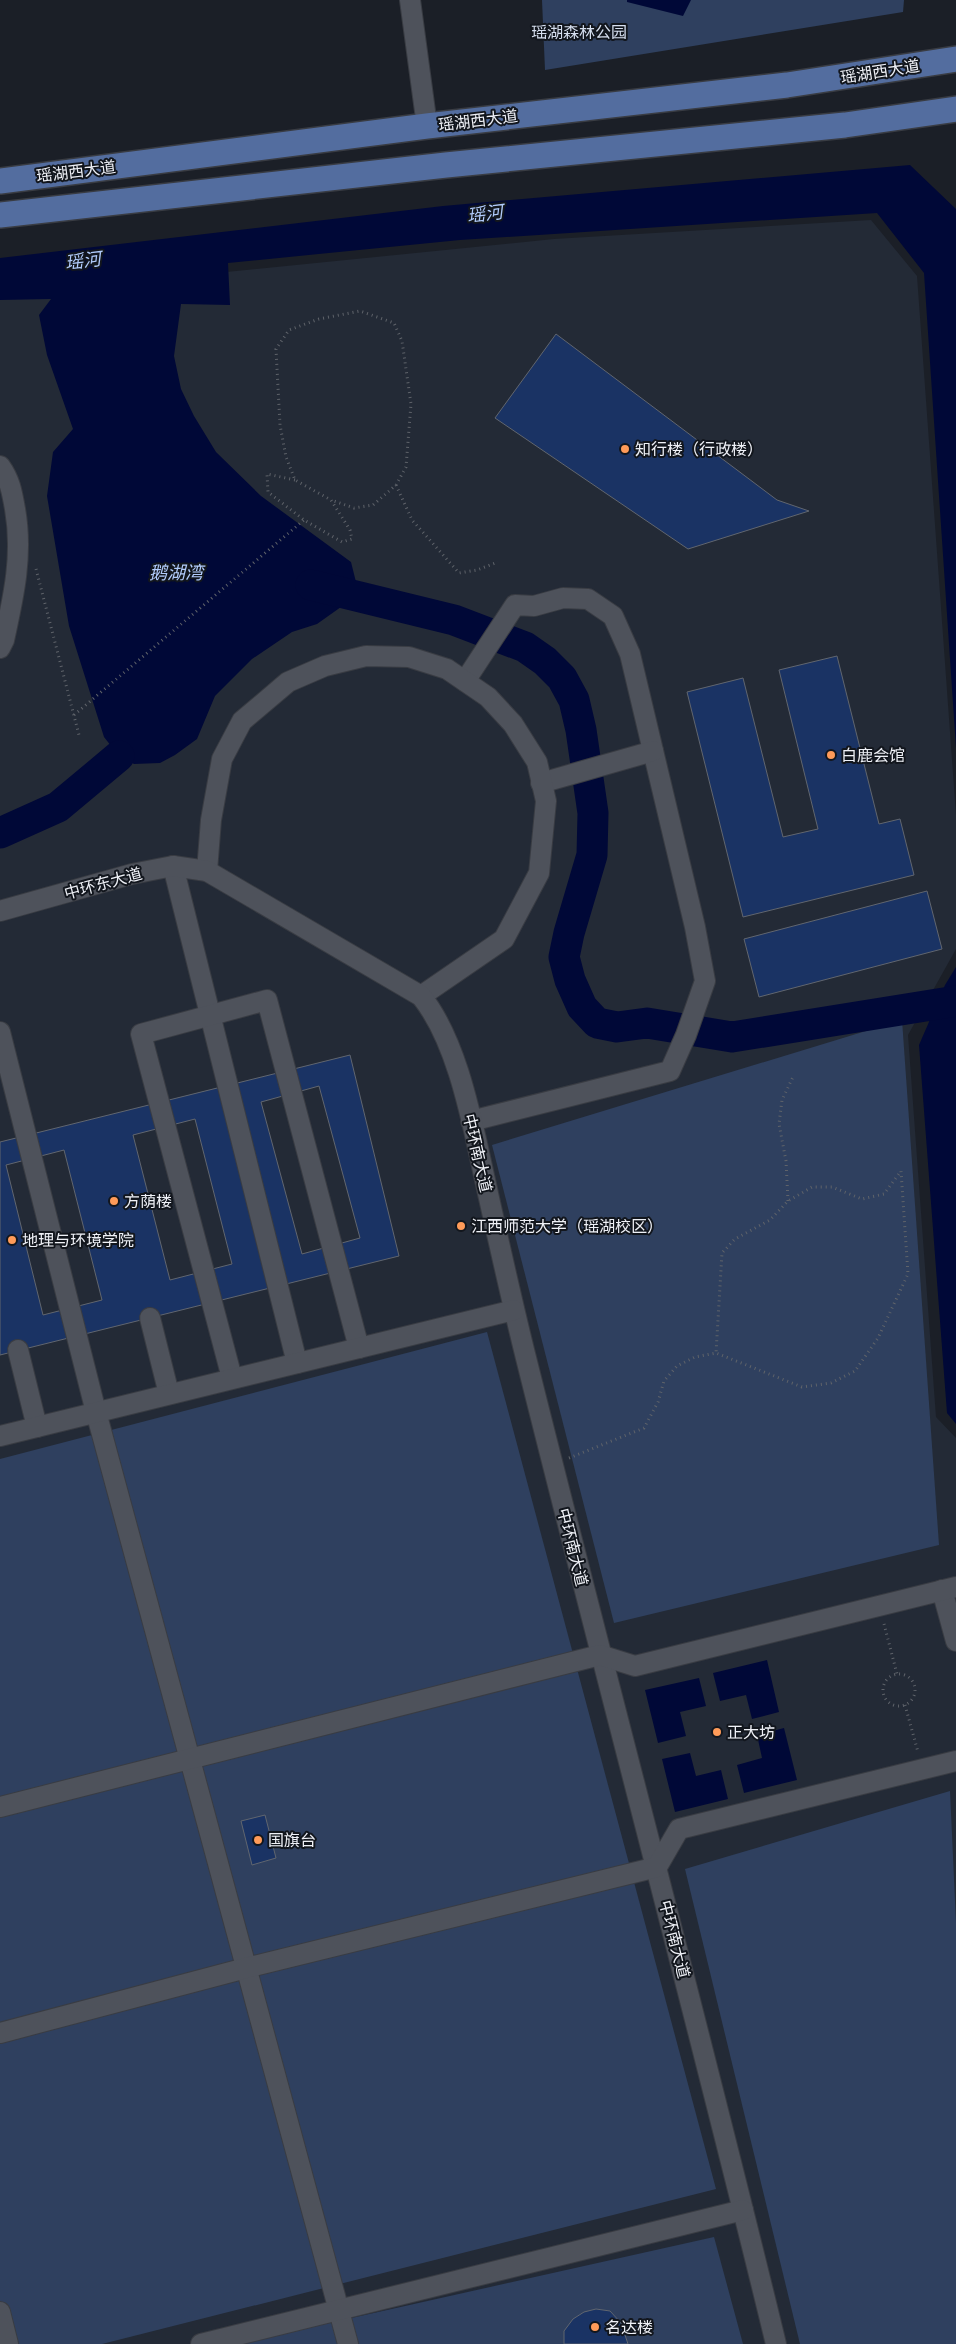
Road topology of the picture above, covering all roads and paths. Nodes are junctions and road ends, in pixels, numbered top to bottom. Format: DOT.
graph roads {
  1 [pos="410,0"];
  2 [pos="956,59"];
  3 [pos="956,109"];
  4 [pos="427,126"];
  5 [pos="0,181"];
  6 [pos="0,215"];
  7 [pos="0,466"];
  8 [pos="295,480"];
  9 [pos="396,485"];
  10 [pos="331,500"];
  11 [pos="304,520"];
  12 [pos="20,534"];
  13 [pos="498,562"];
  14 [pos="0,648"];
  15 [pos="465,681"];
  16 [pos="74,715"];
  17 [pos="79,735"];
  18 [pos="653,751"];
  19 [pos="542,783"];
  20 [pos="173,866"];
  21 [pos="207,871"];
  22 [pos="0,911"];
  23 [pos="421,996"];
  24 [pos="210,1015"];
  25 [pos="0,1032"];
  26 [pos="793,1077"];
  27 [pos="471,1122"];
  28 [pos="788,1201"];
  29 [pos="514,1310"];
  30 [pos="150,1318"];
  31 [pos="359,1348"];
  32 [pos="18,1350"];
  33 [pos="716,1353"];
  34 [pos="297,1363"];
  35 [pos="232,1378"];
  36 [pos="169,1394"];
  37 [pos="96,1412"];
  38 [pos="37,1427"];
  39 [pos="0,1436"];
  40 [pos="553,1465"];
  41 [pos="949,1589"];
  42 [pos="879,1606"];
  43 [pos="956,1641"];
  44 [pos="600,1655"];
  45 [pos="897,1674"];
  46 [pos="905,1705"];
  47 [pos="191,1758"];
  48 [pos="956,1761"];
  49 [pos="922,1770"];
  50 [pos="0,1807"];
  51 [pos="657,1867"];
  52 [pos="246,1968"];
  53 [pos="0,2032"];
  54 [pos="744,2210"];
  55 [pos="0,2312"];
  56 [pos="339,2312"];
  57 [pos="8,2344"];
  58 [pos="201,2344"];
  59 [pos="348,2344"];
  60 [pos="776,2344"];
  1 -- 4 [label="street"];
  2 -- 4 [label="main road, 瑶湖西大道"];
  3 -- 6 [label="main road"];
  4 -- 5 [label="main road, 瑶湖西大道"];
  7 -- 12 [label="street"];
  8 -- 9 [label="path"];
  8 -- 10 [label="path"];
  8 -- 11 [label="path"];
  9 -- 10 [label="path"];
  9 -- 13 [label="path"];
  10 -- 11 [label="path"];
  11 -- 16 [label="path"];
  12 -- 14 [label="street"];
  12 -- 16 [label="path"];
  15 -- 18 [label="street"];
  15 -- 19 [label="street"];
  15 -- 21 [label="street"];
  16 -- 17 [label="path"];
  18 -- 19 [label="street"];
  18 -- 27 [label="street"];
  19 -- 23 [label="street"];
  20 -- 21 [label="street, 中环东大道"];
  20 -- 22 [label="street, 中环东大道"];
  20 -- 24 [label="street"];
  21 -- 23 [label="street, 中环南大道"];
  23 -- 27 [label="street, 中环南大道"];
  24 -- 31 [label="street"];
  24 -- 34 [label="street"];
  24 -- 35 [label="street"];
  25 -- 37 [label="street"];
  26 -- 28 [label="path"];
  27 -- 29 [label="street, 中环南大道"];
  28 -- 33 [label="path"];
  28 -- 33 [label="path"];
  29 -- 31 [label="street"];
  29 -- 40 [label="street, 中环南大道"];
  30 -- 36 [label="street"];
  31 -- 34 [label="street"];
  32 -- 38 [label="street"];
  33 -- 40 [label="path"];
  34 -- 35 [label="street"];
  35 -- 36 [label="street"];
  36 -- 37 [label="street"];
  37 -- 38 [label="street"];
  37 -- 47 [label="street"];
  38 -- 39 [label="street"];
  40 -- 44 [label="street, 中环南大道"];
  41 -- 42 [label="street"];
  41 -- 43 [label="street"];
  42 -- 44 [label="street"];
  42 -- 45 [label="path"];
  44 -- 47 [label="street"];
  44 -- 51 [label="street, 中环南大道"];
  45 -- 46 [label="path"];
  45 -- 46 [label="path"];
  46 -- 49 [label="path"];
  47 -- 50 [label="street"];
  47 -- 52 [label="street"];
  48 -- 49 [label="street"];
  49 -- 51 [label="street"];
  51 -- 52 [label="street"];
  51 -- 54 [label="street, 中环南大道"];
  52 -- 53 [label="street"];
  52 -- 56 [label="street"];
  54 -- 56 [label="street"];
  54 -- 60 [label="street, 中环南大道"];
  55 -- 57 [label="street"];
  56 -- 58 [label="street"];
  56 -- 59 [label="street"];
}
